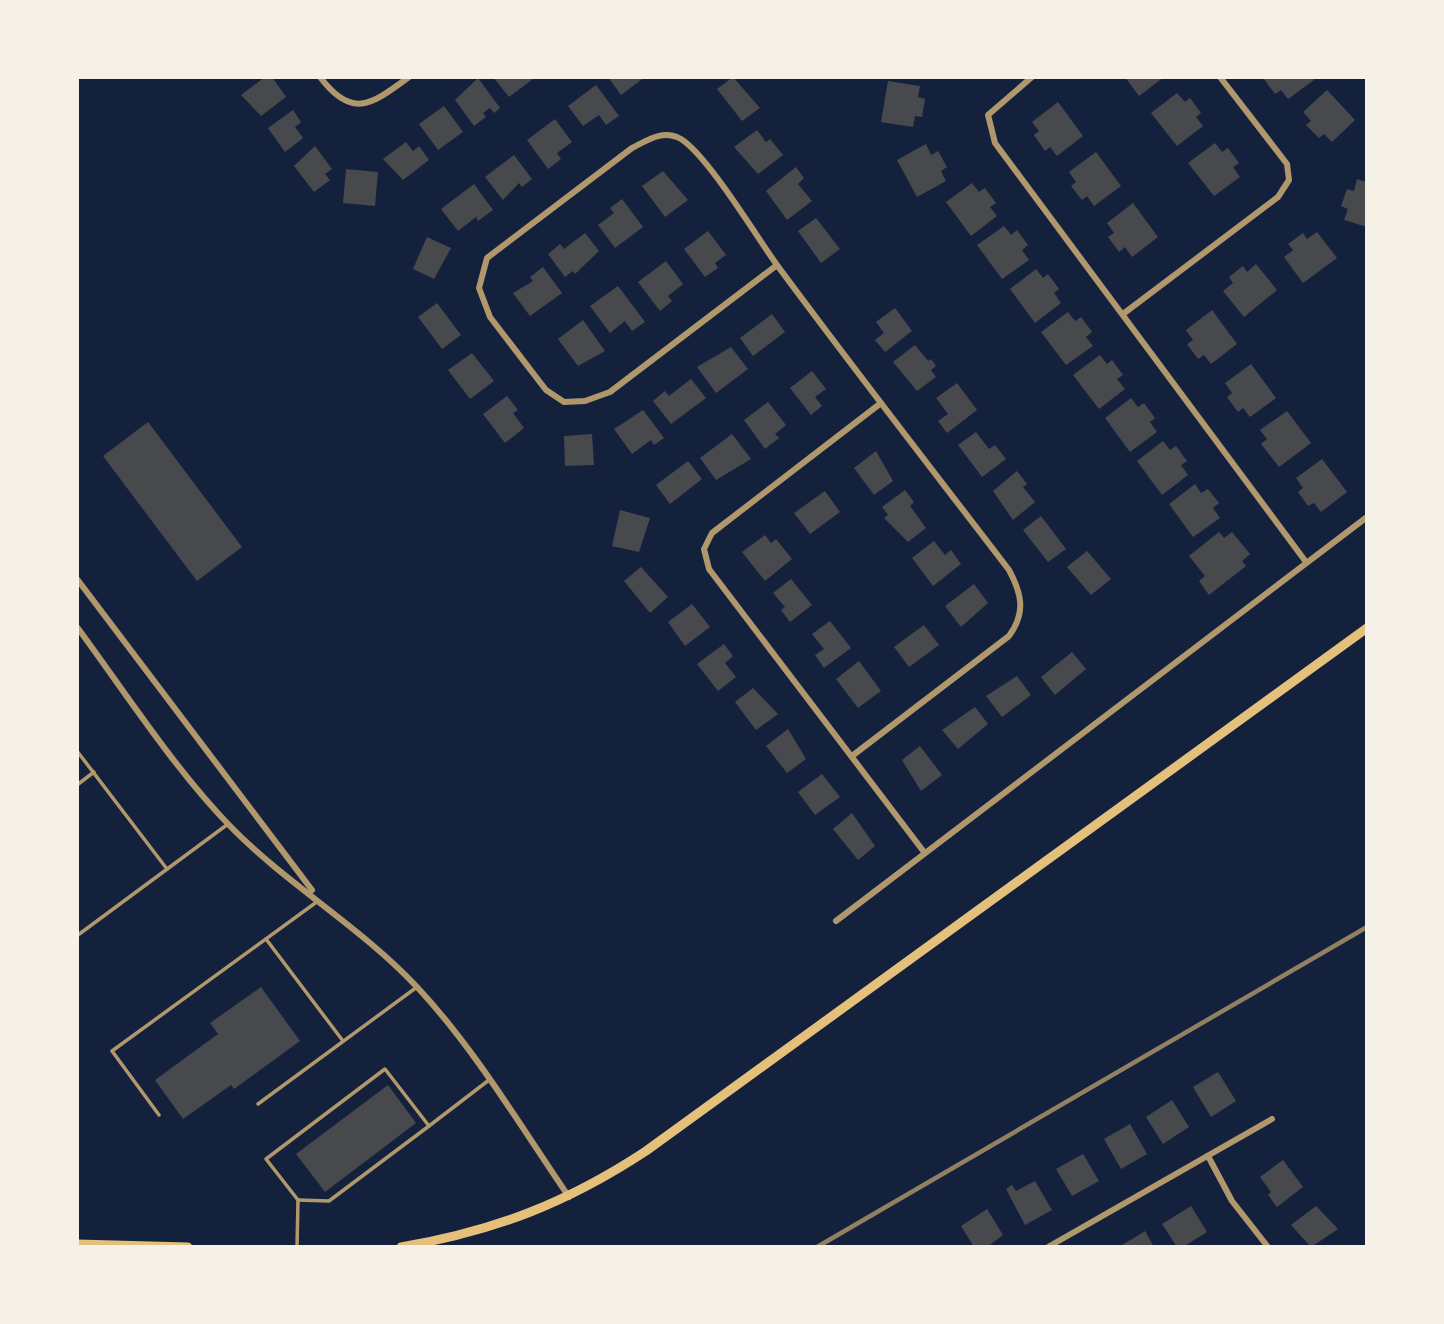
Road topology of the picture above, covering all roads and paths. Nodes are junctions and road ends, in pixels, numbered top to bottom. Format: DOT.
graph roads {
  1 [pos="320,77"];
  2 [pos="409,77"];
  3 [pos="1032,77"];
  4 [pos="1220,77"];
  5 [pos="777,265"];
  6 [pos="1123,314"];
  7 [pos="881,403"];
  8 [pos="1367,517"];
  9 [pos="1306,562"];
  10 [pos="77,579"];
  11 [pos="77,628"];
  12 [pos="1367,628"];
  13 [pos="77,751"];
  14 [pos="852,756"];
  15 [pos="94,772"];
  16 [pos="77,785"];
  17 [pos="228,824"];
  18 [pos="924,852"];
  19 [pos="167,869"];
  20 [pos="320,900"];
  21 [pos="836,920"];
  22 [pos="77,934"];
  23 [pos="266,939"];
  24 [pos="417,987"];
  25 [pos="344,1041"];
  26 [pos="489,1080"];
  27 [pos="258,1104"];
  28 [pos="159,1115"];
  29 [pos="1272,1119"];
  30 [pos="429,1126"];
  31 [pos="1208,1156"];
  32 [pos="569,1197"];
  33 [pos="298,1200"];
  34 [pos="77,1244"];
  35 [pos="188,1247"];
  36 [pos="297,1247"];
  37 [pos="401,1247"];
  38 [pos="1048,1247"];
  39 [pos="1268,1247"];
  1 -- 2 [label="street"];
  3 -- 6 [label="street"];
  4 -- 6 [label="street"];
  5 -- 5 [label="street"];
  5 -- 7 [label="street"];
  6 -- 9 [label="street"];
  7 -- 14 [label="street"];
  7 -- 14 [label="street"];
  8 -- 9 [label="street"];
  9 -- 18 [label="street"];
  10 -- 20 [label="street"];
  11 -- 17 [label="street"];
  12 -- 32 [label="main road"];
  13 -- 15 [label="lane"];
  14 -- 18 [label="street"];
  15 -- 16 [label="lane"];
  15 -- 19 [label="lane"];
  17 -- 19 [label="lane"];
  17 -- 20 [label="street"];
  18 -- 21 [label="street"];
  19 -- 22 [label="lane"];
  20 -- 23 [label="lane"];
  20 -- 24 [label="street"];
  23 -- 25 [label="lane"];
  23 -- 28 [label="lane"];
  24 -- 25 [label="lane"];
  24 -- 26 [label="street"];
  25 -- 27 [label="lane"];
  26 -- 30 [label="lane"];
  26 -- 32 [label="street"];
  29 -- 31 [label="street"];
  30 -- 33 [label="lane"];
  30 -- 33 [label="lane"];
  31 -- 38 [label="street"];
  31 -- 39 [label="street"];
  32 -- 37 [label="main road"];
  33 -- 36 [label="lane"];
  34 -- 35 [label="main road"];
}
